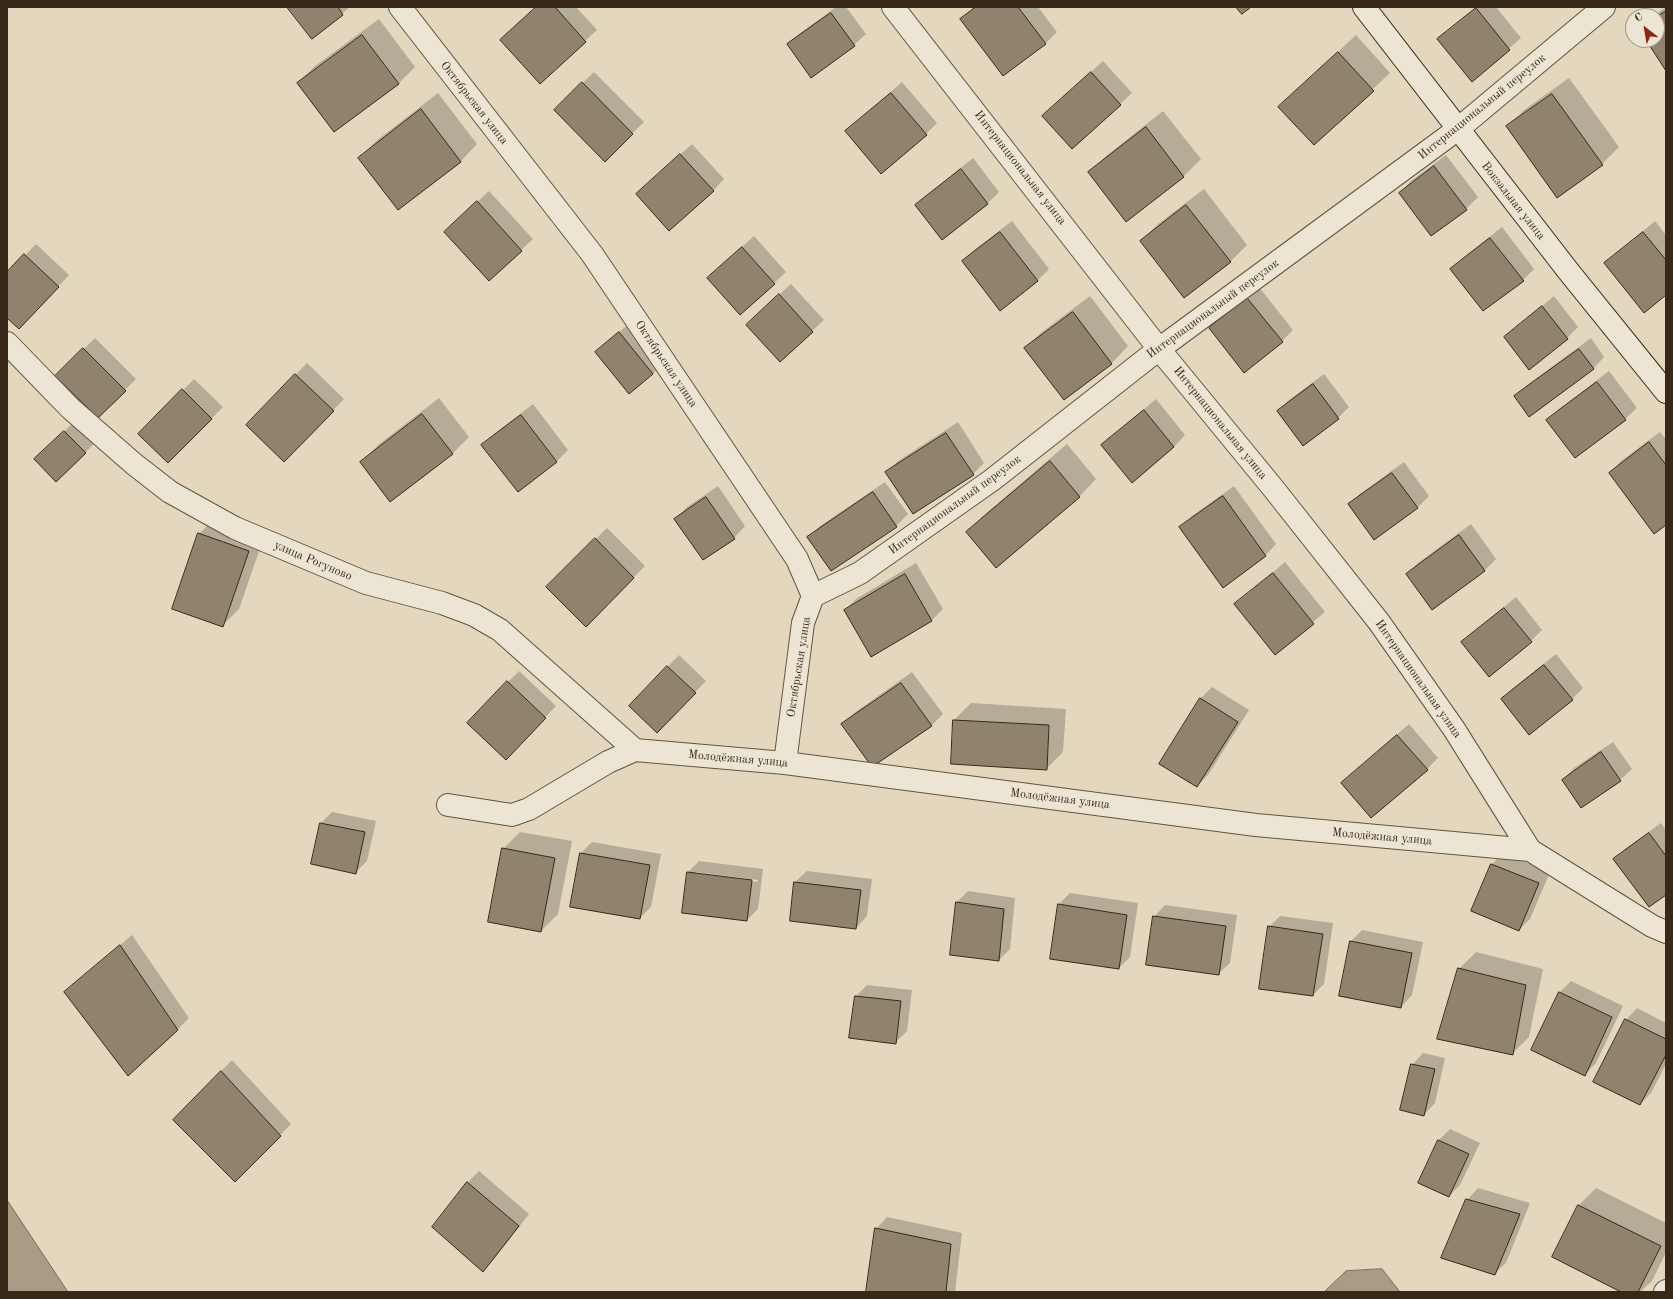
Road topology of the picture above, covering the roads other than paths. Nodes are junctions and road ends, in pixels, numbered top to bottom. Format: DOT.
graph roads {
  1 [pos="400,7"];
  2 [pos="893,7"];
  3 [pos="1364,7"];
  4 [pos="1604,7"];
  5 [pos="1458,129"];
  6 [pos="7,343"];
  7 [pos="1158,348"];
  8 [pos="1666,392"];
  9 [pos="813,596"];
  10 [pos="635,750"];
  11 [pos="785,763"];
  12 [pos="448,805"];
  13 [pos="1530,850"];
  14 [pos="1666,932"];
  1 -- 9 [label="street, Октябрьская улица"];
  2 -- 7 [label="street, Интернациональная улица"];
  3 -- 5 [label="street, Вокзальная улица"];
  4 -- 5 [label="street, Интернациональный переулок"];
  5 -- 7 [label="street, Интернациональный переулок"];
  5 -- 8 [label="street, Вокзальная улица"];
  6 -- 10 [label="street, улица Рогуново"];
  7 -- 9 [label="street, Интернациональный переулок"];
  7 -- 13 [label="street, Интернациональная улица"];
  9 -- 11 [label="street, Октябрьская улица"];
  10 -- 11 [label="street, Молодёжная улица"];
  10 -- 12 [label="street, Молодёжная улица"];
  11 -- 13 [label="street, Молодёжная улица"];
  13 -- 14 [label="street, Молодёжная улица"];
}
